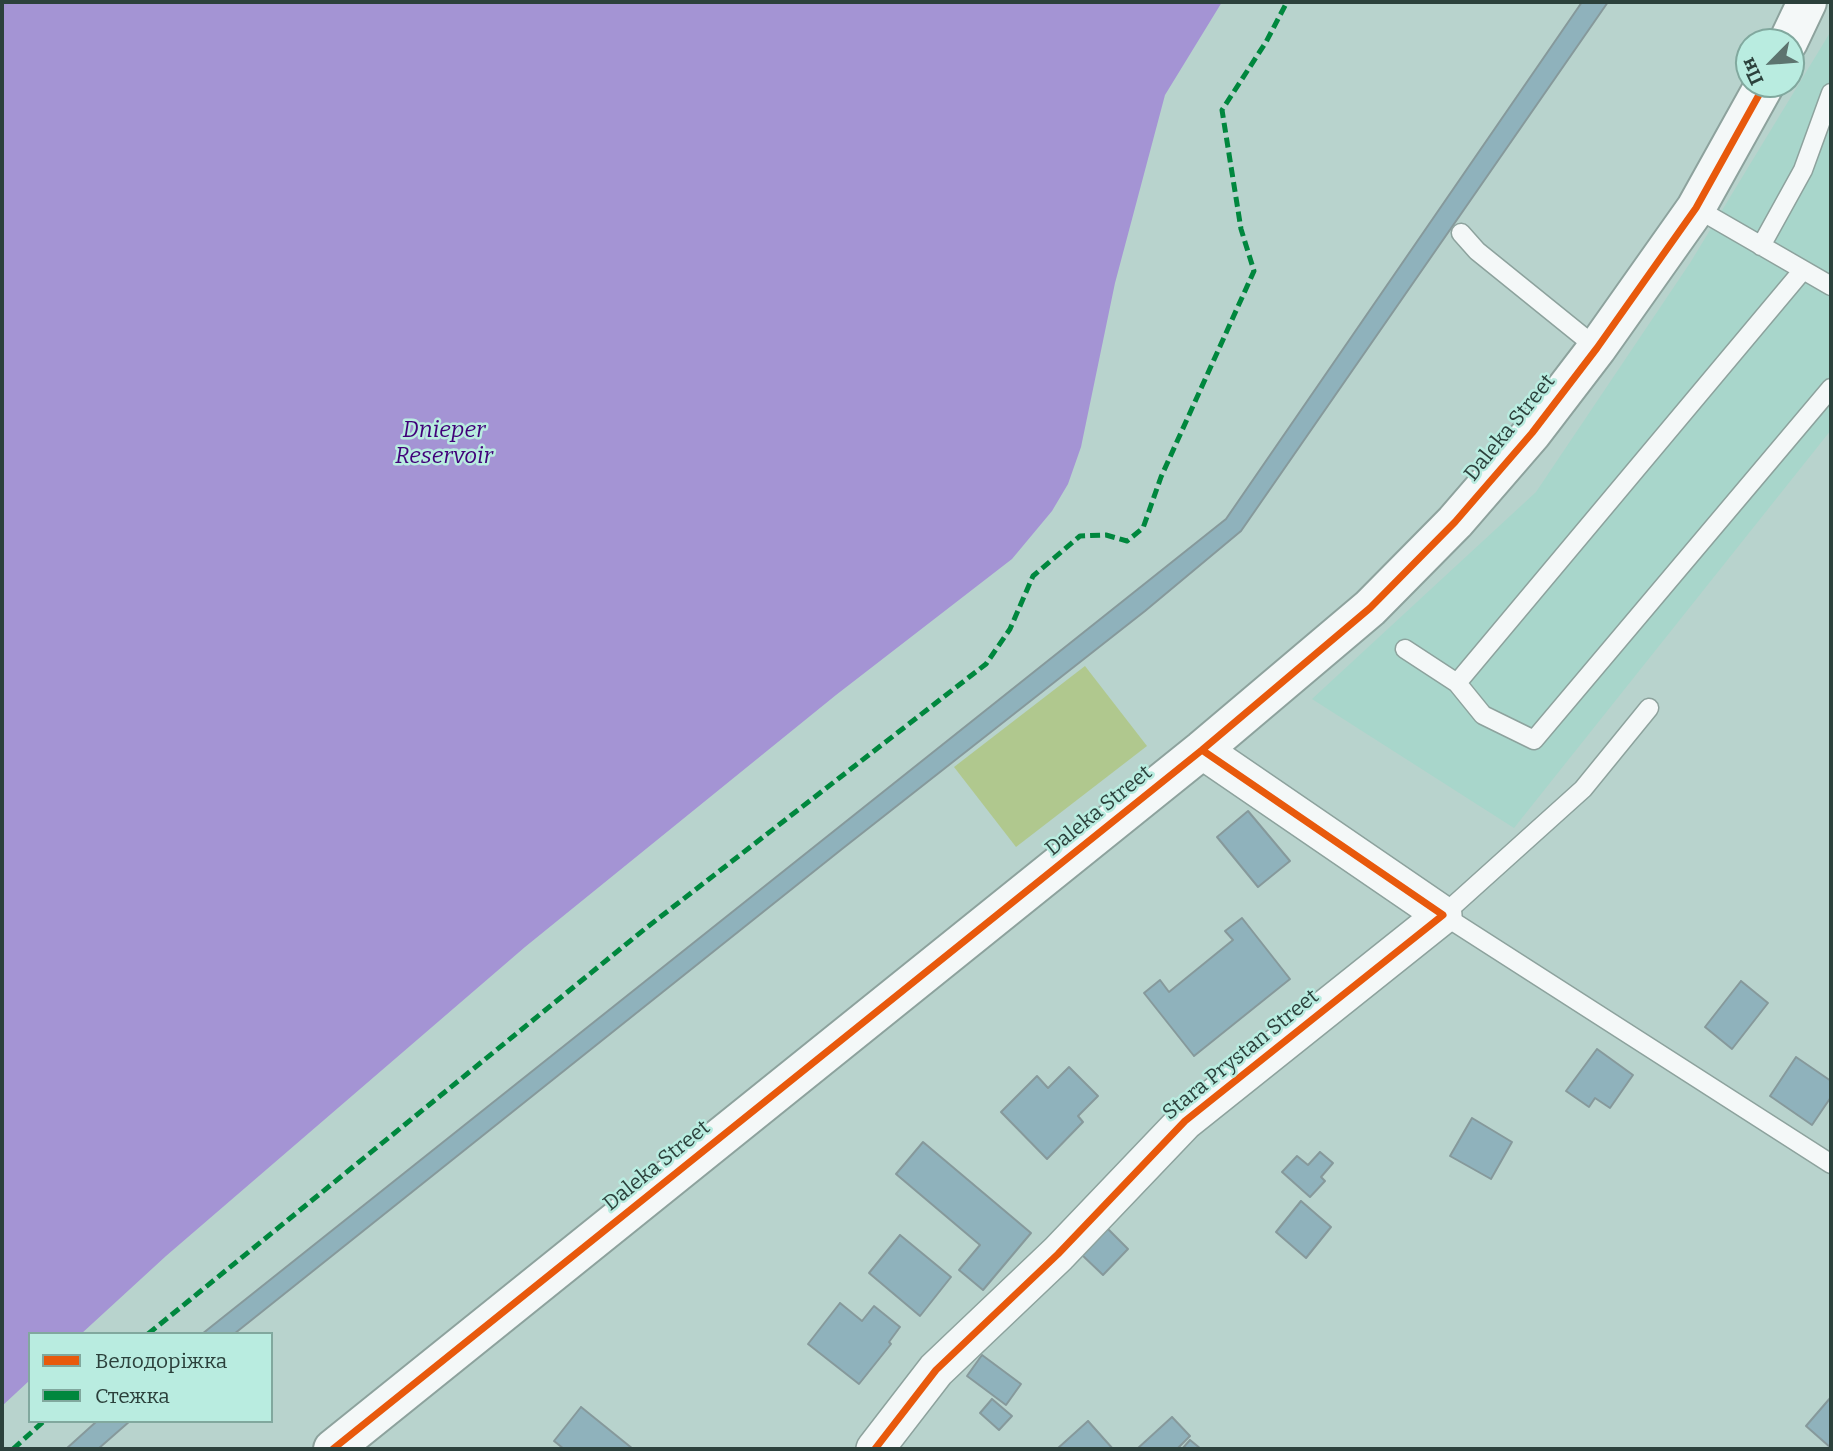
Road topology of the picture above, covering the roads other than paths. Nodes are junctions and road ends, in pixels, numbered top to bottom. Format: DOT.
graph roads {
  1 [pos="1807,2"];
  2 [pos="1795,28"];
  3 [pos="1831,93"];
  4 [pos="1757,98"];
  5 [pos="1696,208"];
  6 [pos="1461,233"];
  7 [pos="1762,246"];
  8 [pos="1803,270"];
  9 [pos="1831,286"];
  10 [pos="1597,348"];
  11 [pos="1831,388"];
  12 [pos="1405,649"];
  13 [pos="1457,683"];
  14 [pos="1649,708"];
  15 [pos="1202,750"];
  16 [pos="1443,915"];
  17 [pos="1831,1164"];
  18 [pos="332,1449"];
  19 [pos="875,1449"];
  1 -- 2 [label="street"];
  3 -- 7 [label="lane"];
  4 -- 5 [label="street, Daleka Street"];
  5 -- 7 [label="lane"];
  5 -- 10 [label="street, Daleka Street"];
  6 -- 10 [label="lane"];
  7 -- 8 [label="lane"];
  8 -- 9 [label="lane"];
  8 -- 13 [label="lane"];
  10 -- 15 [label="street, Daleka Street"];
  11 -- 13 [label="lane"];
  12 -- 13 [label="lane"];
  14 -- 16 [label="lane"];
  15 -- 16 [label="street"];
  15 -- 18 [label="street, Daleka Street"];
  16 -- 17 [label="lane"];
  16 -- 19 [label="street, Stara Prystan Street"];
}
